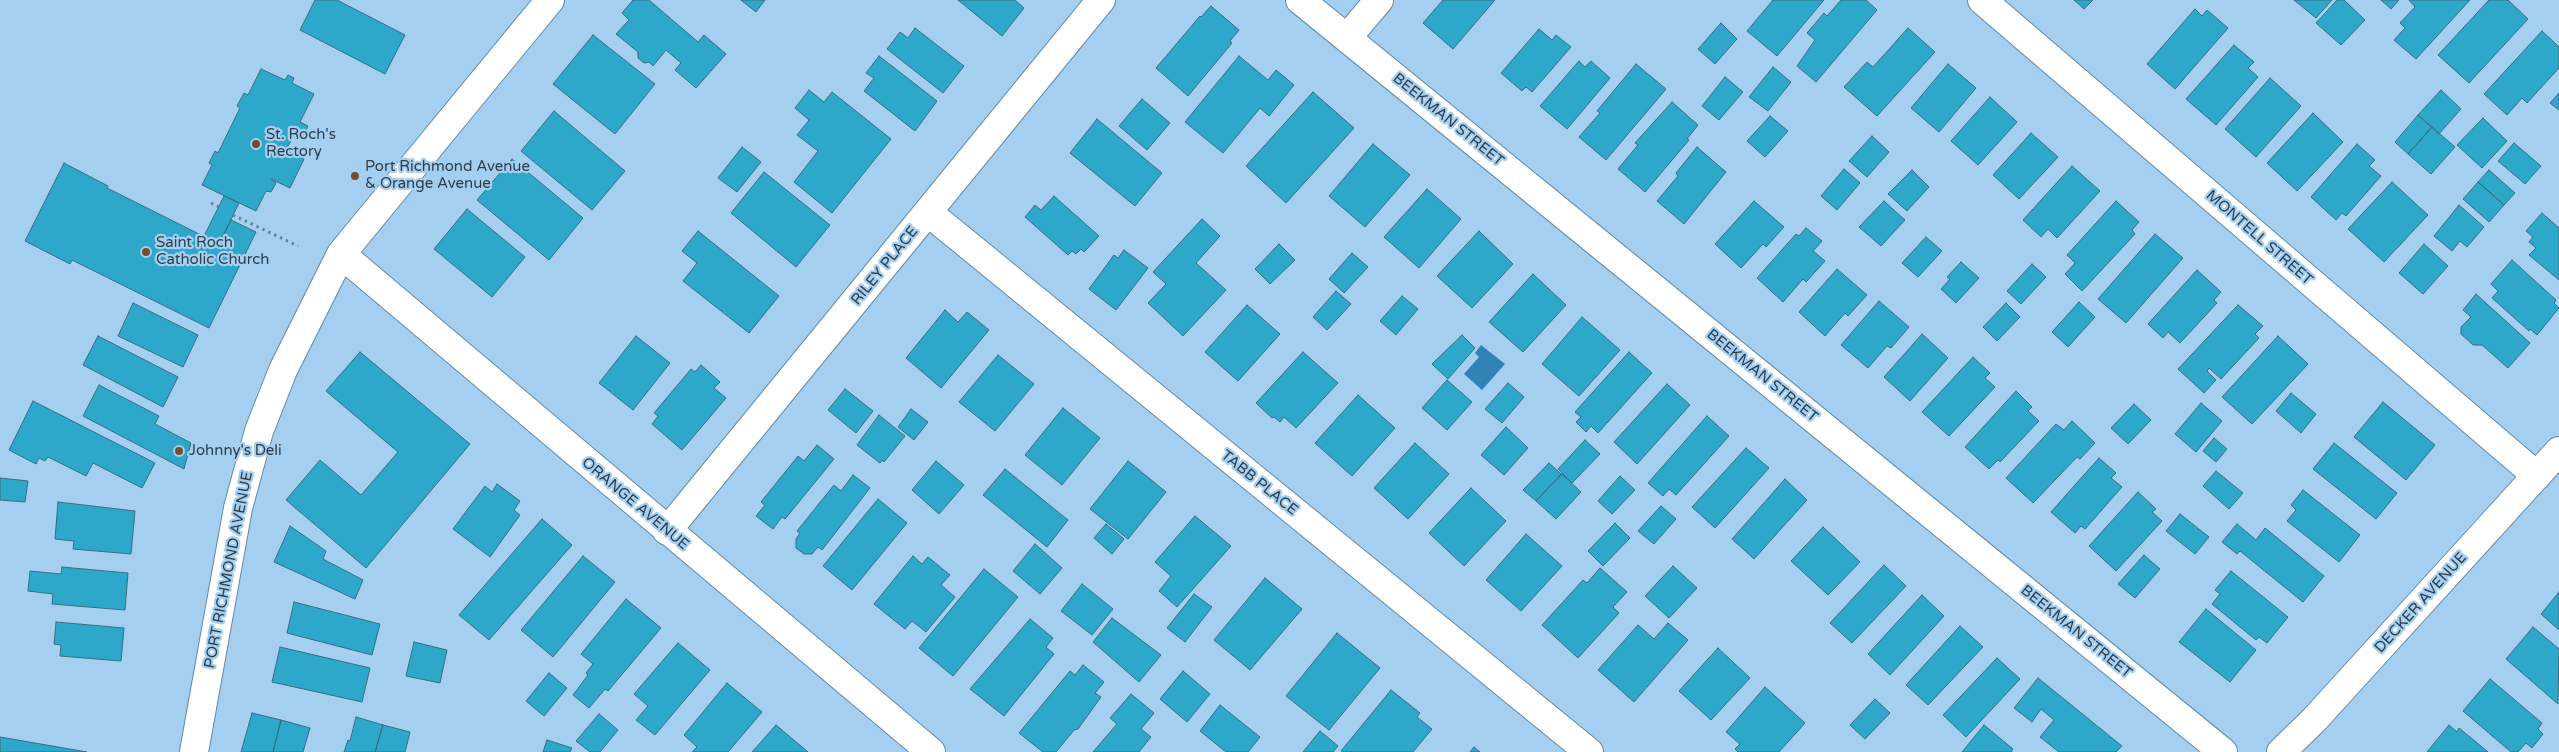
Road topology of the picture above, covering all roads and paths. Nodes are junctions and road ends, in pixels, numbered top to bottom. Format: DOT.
graph roads {
  1 [pos="550,0"];
  2 [pos="1101,0"];
  3 [pos="1300,0"];
  4 [pos="1379,0"];
  5 [pos="1982,0"];
  6 [pos="1347,38"];
  7 [pos="211,203"];
  8 [pos="219,207"];
  9 [pos="929,213"];
  10 [pos="233,215"];
  11 [pos="298,246"];
  12 [pos="341,254"];
  13 [pos="2559,451"];
  14 [pos="2537,476"];
  15 [pos="667,531"];
  16 [pos="2314,720"];
  17 [pos="194,752"];
  18 [pos="931,752"];
  19 [pos="1589,752"];
  20 [pos="2223,752"];
  21 [pos="2281,752"];
  22 [pos="2306,752"];
  1 -- 12 [label="street, PORT RICHMOND AVENUE"];
  2 -- 9 [label="street, RILEY PLACE"];
  3 -- 6 [label="street, BEEKMAN STREET"];
  4 -- 6 [label="street"];
  5 -- 14 [label="street, MONTELL STREET"];
  6 -- 20 [label="street, BEEKMAN STREET"];
  7 -- 8 [label="path"];
  9 -- 15 [label="street, RILEY PLACE"];
  9 -- 19 [label="street, TABB PLACE"];
  10 -- 11 [label="path"];
  12 -- 15 [label="street, ORANGE AVENUE"];
  12 -- 17 [label="street, PORT RICHMOND AVENUE"];
  13 -- 14 [label="street, DECKER AVENUE"];
  14 -- 16 [label="street, DECKER AVENUE"];
  15 -- 18 [label="street, ORANGE AVENUE"];
  16 -- 21 [label="street, DECKER AVENUE"];
  16 -- 22 [label="street"];
}
